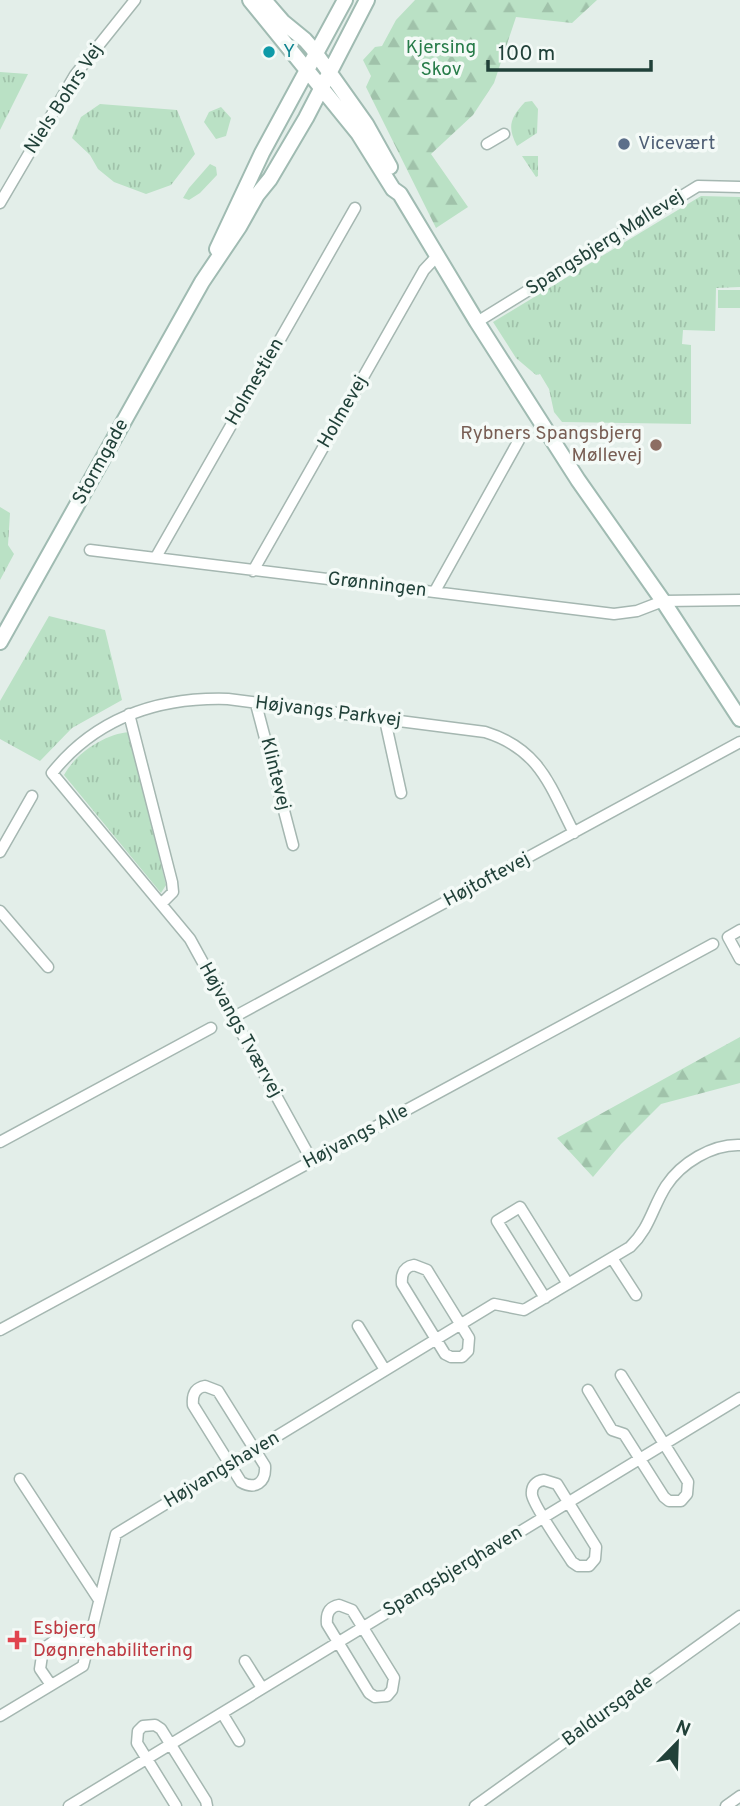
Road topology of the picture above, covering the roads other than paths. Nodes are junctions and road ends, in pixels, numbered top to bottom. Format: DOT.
graph roads {
  1 [pos="135,0"];
  2 [pos="250,0"];
  3 [pos="264,0"];
  4 [pos="345,0"];
  5 [pos="357,0"];
  6 [pos="367,0"];
  7 [pos="323,63"];
  8 [pos="314,78"];
  9 [pos="504,134"];
  10 [pos="487,144"];
  11 [pos="740,187"];
  12 [pos="400,194"];
  13 [pos="0,203"];
  14 [pos="355,208"];
  15 [pos="437,256"];
  16 [pos="202,282"];
  17 [pos="477,322"];
  18 [pos="519,440"];
  19 [pos="90,550"];
  20 [pos="156,557"];
  21 [pos="253,571"];
  22 [pos="435,592"];
  23 [pos="740,600"];
  24 [pos="663,601"];
  25 [pos="0,642"];
  26 [pos="256,704"];
  27 [pos="130,714"];
  28 [pos="740,719"];
  29 [pos="385,720"];
  30 [pos="740,741"];
  31 [pos="52,773"];
  32 [pos="401,793"];
  33 [pos="32,796"];
  34 [pos="574,833"];
  35 [pos="293,845"];
  36 [pos="0,852"];
  37 [pos="162,903"];
  38 [pos="0,911"];
  39 [pos="740,930"];
  40 [pos="713,944"];
  41 [pos="740,959"];
  42 [pos="48,967"];
  43 [pos="234,1017"];
  44 [pos="211,1028"];
  45 [pos="0,1142"];
  46 [pos="740,1145"];
  47 [pos="312,1161"];
  48 [pos="612,1258"];
  49 [pos="568,1284"];
  50 [pos="636,1295"];
  51 [pos="545,1298"];
  52 [pos="460,1324"];
  53 [pos="358,1326"];
  54 [pos="0,1330"];
  55 [pos="436,1339"];
  56 [pos="385,1370"];
  57 [pos="621,1375"];
  58 [pos="589,1390"];
  59 [pos="740,1398"];
  60 [pos="664,1444"];
  61 [pos="254,1450"];
  62 [pos="640,1459"];
  63 [pos="230,1465"];
  64 [pos="20,1479"];
  65 [pos="568,1502"];
  66 [pos="544,1517"];
  67 [pos="99,1600"];
  68 [pos="740,1616"];
  69 [pos="362,1627"];
  70 [pos="338,1641"];
  71 [pos="88,1644"];
  72 [pos="245,1661"];
  73 [pos="51,1685"];
  74 [pos="262,1688"];
  75 [pos="222,1713"];
  76 [pos="0,1716"];
  77 [pos="239,1741"];
  78 [pos="171,1744"];
  79 [pos="147,1758"];
  80 [pos="740,1796"];
  81 [pos="69,1806"];
  82 [pos="176,1806"];
  83 [pos="207,1806"];
  84 [pos="475,1806"];
  85 [pos="726,1806"];
  1 -- 13 [label="street, Niels Bohrs Vej"];
  2 -- 8 [label="street"];
  3 -- 7 [label="street"];
  4 -- 7 [label="street, Stormgade"];
  5 -- 7 [label="street"];
  6 -- 7 [label="street, Stormgade"];
  7 -- 8 [label="street, Stormgade"];
  7 -- 8 [label="street"];
  7 -- 12 [label="street"];
  8 -- 12 [label="street"];
  8 -- 16 [label="street, Stormgade"];
  8 -- 16 [label="street, Stormgade"];
  9 -- 10 [label="street"];
  11 -- 17 [label="street, Spangsbjerg Møllevej"];
  12 -- 15 [label="street"];
  14 -- 20 [label="street, Holmestien"];
  15 -- 17 [label="street"];
  15 -- 21 [label="street, Holmevej"];
  16 -- 25 [label="street, Stormgade"];
  17 -- 24 [label="street"];
  18 -- 22 [label="street"];
  19 -- 20 [label="street, Grønningen"];
  20 -- 21 [label="street, Grønningen"];
  21 -- 22 [label="street, Grønningen"];
  22 -- 24 [label="street, Grønningen"];
  23 -- 24 [label="street"];
  24 -- 28 [label="street"];
  26 -- 27 [label="street, Højvangs Parkvej"];
  26 -- 29 [label="street, Højvangs Parkvej"];
  26 -- 35 [label="street, Klintevej"];
  27 -- 31 [label="street, Højvangs Parkvej"];
  27 -- 37 [label="street"];
  29 -- 32 [label="street"];
  29 -- 34 [label="street, Højvangs Parkvej"];
  30 -- 34 [label="street, Højtoftevej"];
  31 -- 37 [label="street, Højvangs Tværvej"];
  33 -- 36 [label="street"];
  34 -- 43 [label="street, Højtoftevej"];
  37 -- 43 [label="street, Højvangs Tværvej"];
  38 -- 42 [label="street"];
  39 -- 41 [label="street"];
  40 -- 47 [label="street, Højvangs Alle"];
  43 -- 47 [label="street, Højvangs Tværvej"];
  44 -- 45 [label="street"];
  46 -- 48 [label="street, Højvangshaven"];
  47 -- 54 [label="street, Højvangs Alle"];
  48 -- 49 [label="street, Højvangshaven"];
  48 -- 50 [label="street"];
  49 -- 51 [label="street, Højvangshaven"];
  49 -- 51 [label="street"];
  51 -- 52 [label="street, Højvangshaven"];
  52 -- 55 [label="street, Højvangshaven"];
  52 -- 55 [label="street"];
  52 -- 55 [label="street"];
  53 -- 56 [label="street"];
  55 -- 56 [label="street, Højvangshaven"];
  56 -- 61 [label="street, Højvangshaven"];
  57 -- 60 [label="street"];
  58 -- 62 [label="street"];
  59 -- 60 [label="street, Spangsbjerghaven"];
  60 -- 62 [label="street, Spangsbjerghaven"];
  60 -- 62 [label="street"];
  61 -- 63 [label="street, Højvangshaven"];
  61 -- 63 [label="street"];
  61 -- 63 [label="street"];
  62 -- 65 [label="street, Spangsbjerghaven"];
  63 -- 67 [label="street, Højvangshaven"];
  64 -- 67 [label="street"];
  65 -- 66 [label="street, Spangsbjerghaven"];
  65 -- 66 [label="street, Spangsbjerghaven"];
  65 -- 66 [label="street, Spangsbjerghaven"];
  66 -- 69 [label="street, Spangsbjerghaven"];
  67 -- 71 [label="street, Højvangshaven"];
  68 -- 84 [label="street, Baldursgade"];
  69 -- 70 [label="street, Spangsbjerghaven"];
  69 -- 70 [label="street, Spangsbjerghaven"];
  69 -- 70 [label="street, Spangsbjerghaven"];
  70 -- 74 [label="street, Spangsbjerghaven"];
  71 -- 73 [label="street, Højvangshaven"];
  71 -- 73 [label="street"];
  72 -- 74 [label="street"];
  73 -- 76 [label="street, Højvangshaven"];
  74 -- 75 [label="street, Spangsbjerghaven"];
  75 -- 77 [label="street"];
  75 -- 78 [label="street, Spangsbjerghaven"];
  78 -- 79 [label="street, Spangsbjerghaven"];
  78 -- 79 [label="street"];
  78 -- 83 [label="street"];
  79 -- 81 [label="street, Spangsbjerghaven"];
  79 -- 82 [label="street"];
  80 -- 85 [label="street"];
}
